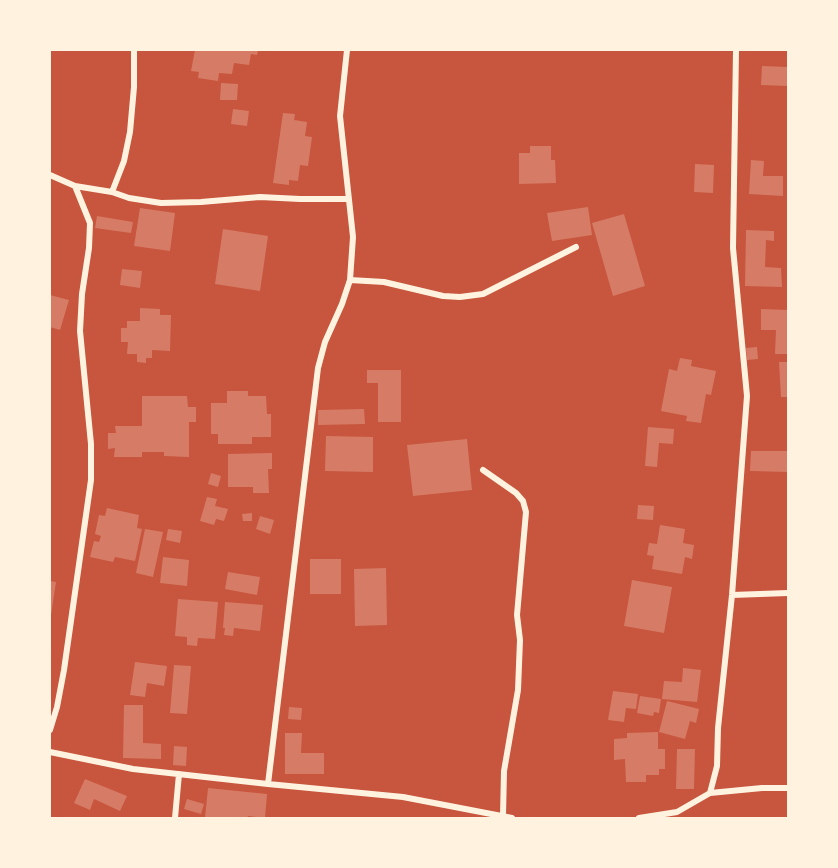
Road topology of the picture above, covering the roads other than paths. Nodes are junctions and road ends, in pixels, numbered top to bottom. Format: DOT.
graph roads {
  1 [pos="135,50"];
  2 [pos="347,50"];
  3 [pos="736,50"];
  4 [pos="50,175"];
  5 [pos="75,186"];
  6 [pos="112,192"];
  7 [pos="348,199"];
  8 [pos="576,247"];
  9 [pos="350,280"];
  10 [pos="483,470"];
  11 [pos="789,593"];
  12 [pos="732,595"];
  13 [pos="50,730"];
  14 [pos="50,752"];
  15 [pos="179,774"];
  16 [pos="268,784"];
  17 [pos="789,788"];
  18 [pos="710,793"];
  19 [pos="503,816"];
  20 [pos="175,819"];
  21 [pos="512,819"];
  22 [pos="639,819"];
  1 -- 6 [label="street"];
  2 -- 7 [label="street"];
  3 -- 12 [label="street"];
  4 -- 5 [label="street"];
  5 -- 6 [label="street"];
  5 -- 13 [label="street"];
  6 -- 7 [label="street"];
  7 -- 9 [label="street"];
  8 -- 9 [label="street"];
  9 -- 16 [label="street"];
  10 -- 19 [label="street"];
  11 -- 12 [label="street"];
  12 -- 18 [label="street"];
  14 -- 15 [label="street"];
  15 -- 16 [label="street"];
  15 -- 20 [label="street"];
  16 -- 19 [label="street"];
  17 -- 18 [label="street"];
  18 -- 22 [label="street"];
  19 -- 21 [label="street"];
}
